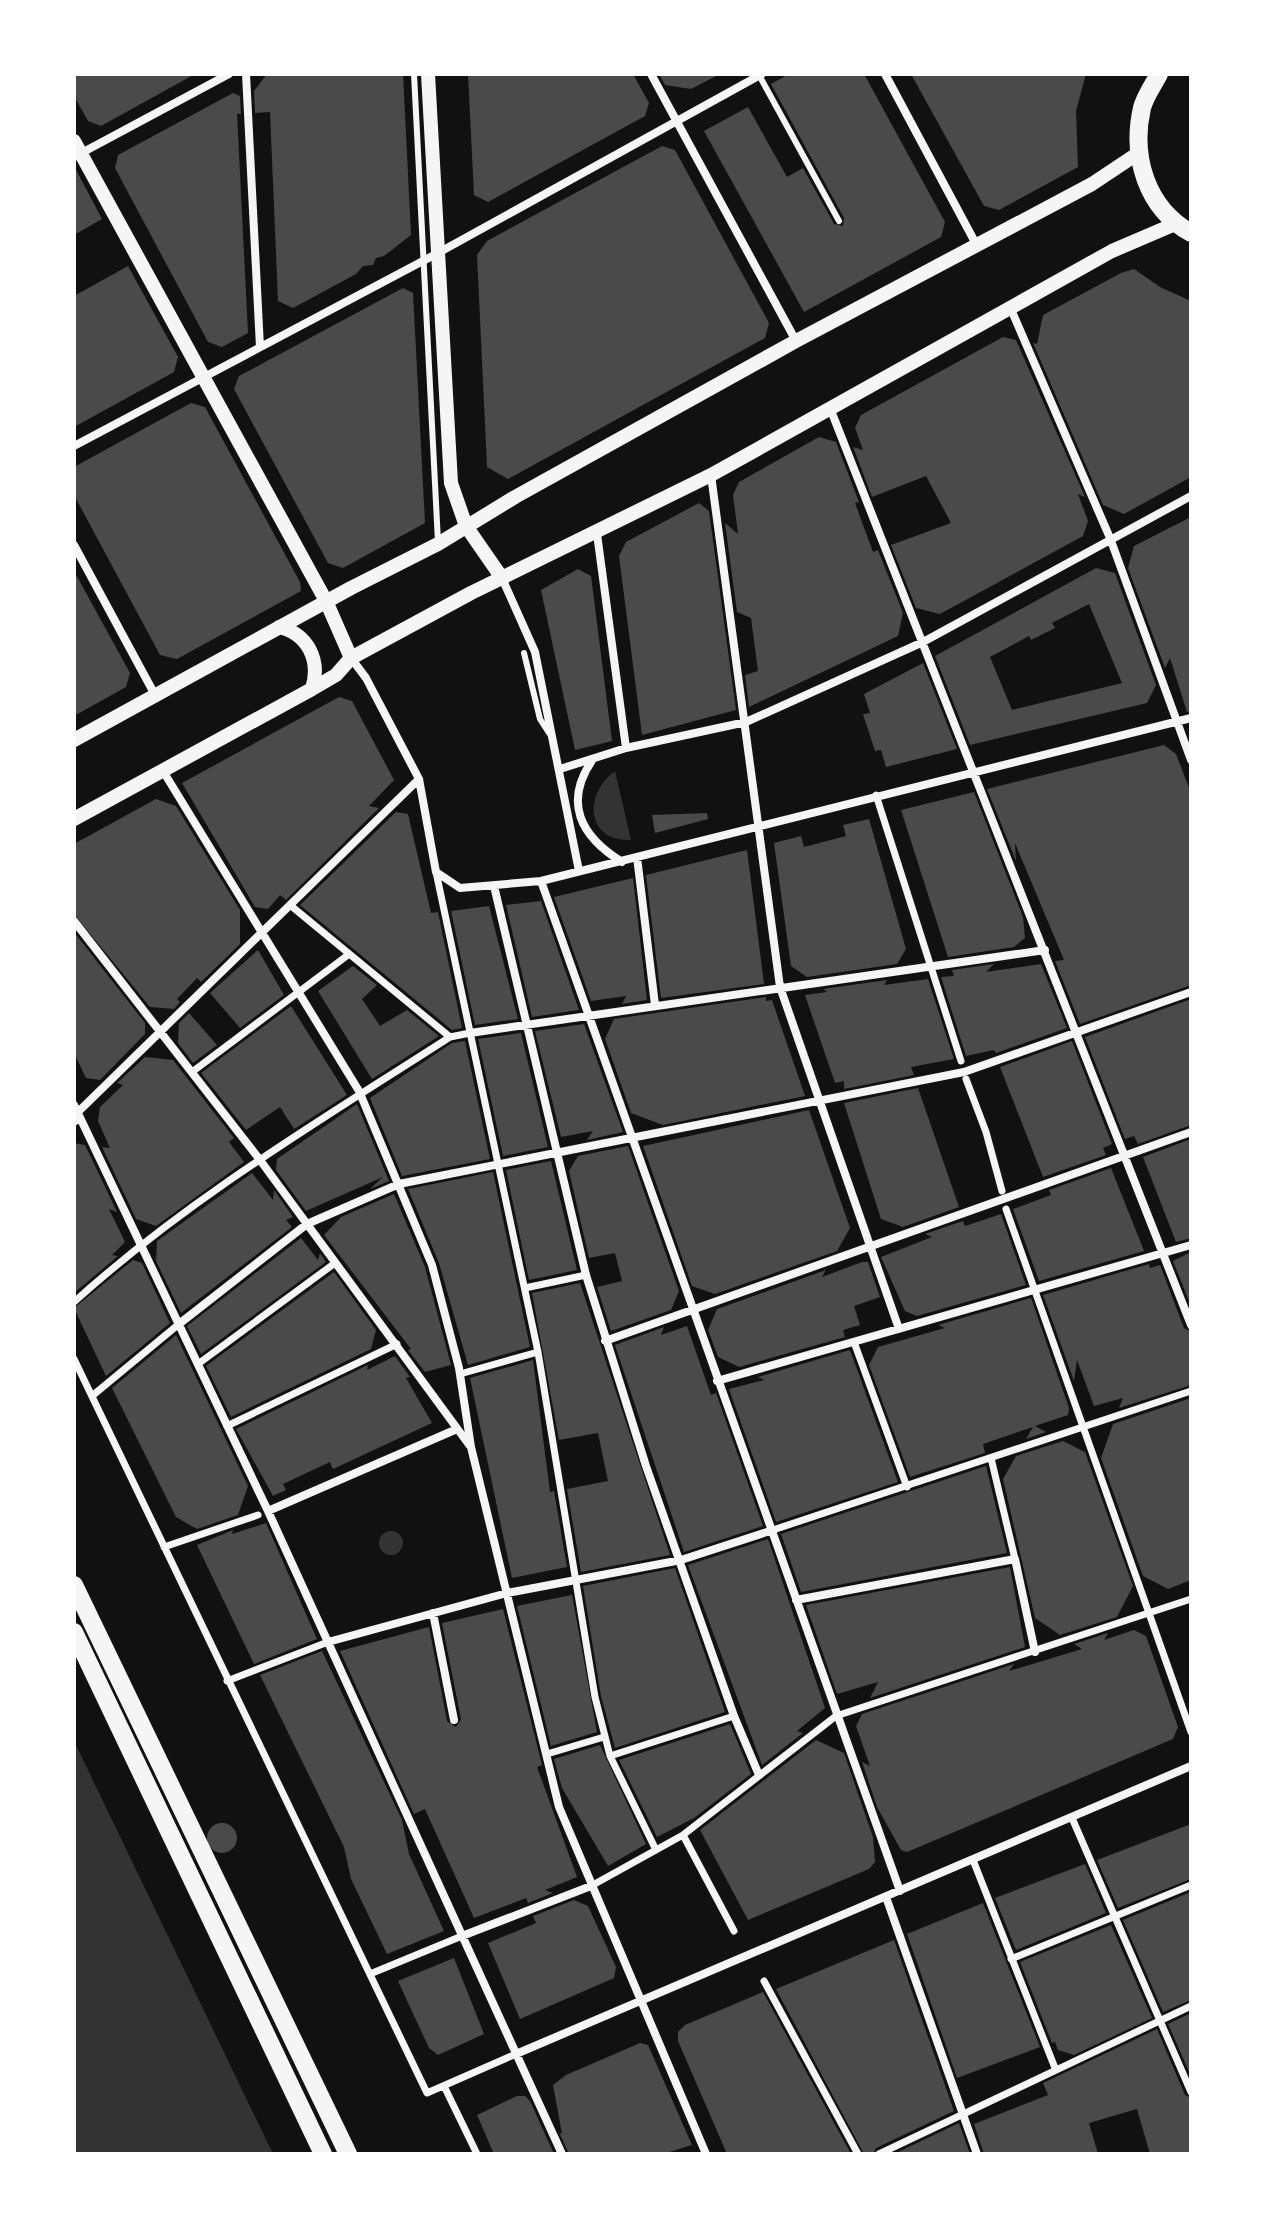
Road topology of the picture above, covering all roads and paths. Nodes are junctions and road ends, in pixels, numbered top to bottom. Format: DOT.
graph roads {
  1 [pos="229,74"];
  2 [pos="246,74"];
  3 [pos="414,74"];
  4 [pos="428,74"];
  5 [pos="651,74"];
  6 [pos="885,74"];
  7 [pos="1159,74"];
  8 [pos="760,75"];
  9 [pos="675,122"];
  10 [pos="76,150"];
  11 [pos="1137,154"];
  12 [pos="839,221"];
  13 [pos="1183,228"];
  14 [pos="976,244"];
  15 [pos="438,253"];
  16 [pos="424,260"];
  17 [pos="1010,307"];
  18 [pos="796,341"];
  19 [pos="260,347"];
  20 [pos="202,379"];
  21 [pos="830,408"];
  22 [pos="74,446"];
  23 [pos="711,475"];
  24 [pos="1191,496"];
  25 [pos="466,526"];
  26 [pos="597,534"];
  27 [pos="1110,538"];
  28 [pos="438,544"];
  29 [pos="74,545"];
  30 [pos="502,578"];
  31 [pos="326,601"];
  32 [pos="279,627"];
  33 [pos="923,642"];
  34 [pos="524,653"];
  35 [pos="351,658"];
  36 [pos="312,689"];
  37 [pos="155,695"];
  38 [pos="1191,718"];
  39 [pos="746,722"];
  40 [pos="1177,722"];
  41 [pos="553,739"];
  42 [pos="74,740"];
  43 [pos="626,748"];
  44 [pos="594,758"];
  45 [pos="1191,760"];
  46 [pos="560,769"];
  47 [pos="163,771"];
  48 [pos="973,772"];
  49 [pos="419,779"];
  50 [pos="876,795"];
  51 [pos="74,819"];
  52 [pos="759,825"];
  53 [pos="637,857"];
  54 [pos="622,862"];
  55 [pos="579,871"];
  56 [pos="436,872"];
  57 [pos="541,881"];
  58 [pos="494,886"];
  59 [pos="290,905"];
  60 [pos="74,921"];
  61 [pos="263,931"];
  62 [pos="102,940"];
  63 [pos="94,947"];
  64 [pos="1045,950"];
  65 [pos="348,955"];
  66 [pos="931,966"];
  67 [pos="780,987"];
  68 [pos="1191,992"];
  69 [pos="298,993"];
  70 [pos="655,1005"];
  71 [pos="588,1015"];
  72 [pos="525,1025"];
  73 [pos="160,1032"];
  74 [pos="470,1033"];
  75 [pos="1077,1033"];
  76 [pos="450,1037"];
  77 [pos="961,1061"];
  78 [pos="192,1072"];
  79 [pos="966,1079"];
  80 [pos="360,1095"];
  81 [pos="819,1101"];
  82 [pos="75,1113"];
  83 [pos="1191,1132"];
  84 [pos="631,1138"];
  85 [pos="556,1153"];
  86 [pos="1123,1156"];
  87 [pos="260,1160"];
  88 [pos="498,1164"];
  89 [pos="399,1184"];
  90 [pos="1002,1191"];
  91 [pos="1006,1209"];
  92 [pos="307,1224"];
  93 [pos="140,1244"];
  94 [pos="1191,1245"];
  95 [pos="870,1246"];
  96 [pos="1162,1253"];
  97 [pos="335,1263"];
  98 [pos="586,1275"];
  99 [pos="525,1288"];
  100 [pos="1034,1290"];
  101 [pos="74,1302"];
  102 [pos="692,1310"];
  103 [pos="179,1324"];
  104 [pos="1191,1325"];
  105 [pos="899,1329"];
  106 [pos="605,1341"];
  107 [pos="854,1342"];
  108 [pos="397,1344"];
  109 [pos="538,1352"];
  110 [pos="74,1359"];
  111 [pos="198,1364"];
  112 [pos="460,1374"];
  113 [pos="717,1381"];
  114 [pos="1191,1391"];
  115 [pos="92,1396"];
  116 [pos="227,1426"];
  117 [pos="1082,1427"];
  118 [pos="457,1429"];
  119 [pos="471,1447"];
  120 [pos="991,1458"];
  121 [pos="907,1487"];
  122 [pos="268,1511"];
  123 [pos="258,1515"];
  124 [pos="770,1531"];
  125 [pos="164,1547"];
  126 [pos="1015,1559"];
  127 [pos="681,1560"];
  128 [pos="575,1580"];
  129 [pos="74,1585"];
  130 [pos="507,1593"];
  131 [pos="1191,1599"];
  132 [pos="796,1600"];
  133 [pos="433,1613"];
  134 [pos="1149,1614"];
  135 [pos="74,1632"];
  136 [pos="328,1642"];
  137 [pos="1035,1652"];
  138 [pos="227,1681"];
  139 [pos="734,1716"];
  140 [pos="836,1716"];
  141 [pos="454,1720"];
  142 [pos="1191,1732"];
  143 [pos="604,1737"];
  144 [pos="547,1754"];
  145 [pos="610,1756"];
  146 [pos="1191,1766"];
  147 [pos="759,1775"];
  148 [pos="1072,1818"];
  149 [pos="683,1835"];
  150 [pos="656,1850"];
  151 [pos="973,1860"];
  152 [pos="1191,1885"];
  153 [pos="591,1886"];
  154 [pos="900,1891"];
  155 [pos="886,1897"];
  156 [pos="1115,1916"];
  157 [pos="734,1931"];
  158 [pos="462,1936"];
  159 [pos="1011,1959"];
  160 [pos="370,1974"];
  161 [pos="764,1981"];
  162 [pos="639,2002"];
  163 [pos="1191,2006"];
  164 [pos="1160,2021"];
  165 [pos="516,2054"];
  166 [pos="1055,2068"];
  167 [pos="444,2086"];
  168 [pos="1191,2090"];
  169 [pos="963,2114"];
  170 [pos="703,2153"];
  171 [pos="323,2154"];
  172 [pos="348,2154"];
  173 [pos="477,2154"];
  174 [pos="562,2154"];
  175 [pos="858,2154"];
  176 [pos="879,2154"];
  177 [pos="977,2154"];
  1 -- 10 [label="street"];
  2 -- 19 [label="street"];
  3 -- 16 [label="lane"];
  4 -- 15 [label="street"];
  5 -- 9 [label="street"];
  6 -- 14 [label="street"];
  7 -- 11 [label="main road"];
  8 -- 9 [label="street"];
  8 -- 12 [label="lane"];
  9 -- 15 [label="street"];
  9 -- 18 [label="street"];
  10 -- 20 [label="street"];
  11 -- 13 [label="main road"];
  11 -- 14 [label="street"];
  13 -- 17 [label="street"];
  14 -- 18 [label="street"];
  15 -- 16 [label="street"];
  15 -- 25 [label="street"];
  16 -- 19 [label="street"];
  16 -- 28 [label="lane"];
  17 -- 21 [label="street"];
  17 -- 27 [label="street"];
  18 -- 25 [label="street"];
  19 -- 20 [label="street"];
  20 -- 22 [label="street"];
  20 -- 31 [label="street"];
  21 -- 23 [label="street"];
  21 -- 33 [label="street"];
  23 -- 26 [label="street"];
  23 -- 39 [label="street"];
  24 -- 27 [label="street"];
  25 -- 28 [label="street"];
  25 -- 30 [label="street"];
  26 -- 30 [label="street"];
  26 -- 43 [label="street"];
  27 -- 33 [label="street"];
  27 -- 40 [label="street"];
  28 -- 31 [label="street"];
  29 -- 37 [label="street"];
  30 -- 35 [label="street"];
  30 -- 41 [label="street"];
  31 -- 32 [label="street"];
  31 -- 35 [label="street"];
  32 -- 36 [label="street"];
  32 -- 37 [label="street"];
  33 -- 39 [label="street"];
  33 -- 48 [label="street"];
  34 -- 41 [label="lane"];
  35 -- 36 [label="street"];
  35 -- 49 [label="street"];
  36 -- 47 [label="street"];
  37 -- 42 [label="street"];
  38 -- 40 [label="street"];
  39 -- 43 [label="street"];
  39 -- 52 [label="street"];
  40 -- 45 [label="street"];
  40 -- 48 [label="street"];
  41 -- 46 [label="street"];
  43 -- 44 [label="street"];
  44 -- 46 [label="street"];
  44 -- 54 [label="street"];
  46 -- 55 [label="street"];
  47 -- 51 [label="street"];
  47 -- 61 [label="street"];
  48 -- 50 [label="street"];
  48 -- 64 [label="street"];
  49 -- 56 [label="street"];
  49 -- 59 [label="street"];
  50 -- 52 [label="street"];
  50 -- 66 [label="street"];
  52 -- 53 [label="street"];
  52 -- 67 [label="street"];
  53 -- 54 [label="street"];
  53 -- 70 [label="street"];
  54 -- 55 [label="street"];
  55 -- 57 [label="street"];
  56 -- 58 [label="street"];
  56 -- 74 [label="street"];
  57 -- 58 [label="street"];
  57 -- 71 [label="street"];
  58 -- 72 [label="street"];
  59 -- 61 [label="street"];
  59 -- 65 [label="street"];
  60 -- 63 [label="street"];
  61 -- 69 [label="street"];
  61 -- 73 [label="street"];
  62 -- 63 [label="lane"];
  63 -- 73 [label="street"];
  64 -- 66 [label="street"];
  64 -- 75 [label="street"];
  65 -- 69 [label="street"];
  65 -- 76 [label="street"];
  66 -- 67 [label="street"];
  66 -- 77 [label="street"];
  67 -- 70 [label="street"];
  67 -- 81 [label="street"];
  68 -- 75 [label="street"];
  69 -- 78 [label="street"];
  69 -- 80 [label="street"];
  70 -- 71 [label="street"];
  71 -- 72 [label="street"];
  71 -- 84 [label="street"];
  72 -- 74 [label="street"];
  72 -- 85 [label="street"];
  73 -- 78 [label="street"];
  73 -- 82 [label="street"];
  74 -- 76 [label="street"];
  74 -- 88 [label="street"];
  75 -- 81 [label="street"];
  75 -- 86 [label="street"];
  76 -- 80 [label="street"];
  78 -- 87 [label="street"];
  79 -- 90 [label="street"];
  80 -- 87 [label="street"];
  80 -- 89 [label="street"];
  81 -- 84 [label="street"];
  81 -- 95 [label="street"];
  82 -- 93 [label="street"];
  83 -- 86 [label="street"];
  84 -- 85 [label="street"];
  84 -- 102 [label="street"];
  85 -- 88 [label="street"];
  85 -- 98 [label="street"];
  86 -- 95 [label="street"];
  86 -- 96 [label="street"];
  87 -- 92 [label="street"];
  87 -- 93 [label="street"];
  88 -- 89 [label="street"];
  88 -- 99 [label="street"];
  89 -- 92 [label="street"];
  89 -- 112 [label="street"];
  91 -- 100 [label="street"];
  92 -- 97 [label="street"];
  92 -- 103 [label="street"];
  93 -- 101 [label="street"];
  93 -- 103 [label="street"];
  94 -- 96 [label="street"];
  95 -- 102 [label="street"];
  95 -- 105 [label="street"];
  96 -- 100 [label="street"];
  96 -- 104 [label="street"];
  97 -- 108 [label="street"];
  97 -- 111 [label="street"];
  98 -- 99 [label="street"];
  98 -- 106 [label="street"];
  99 -- 109 [label="street"];
  100 -- 105 [label="street"];
  100 -- 117 [label="street"];
  102 -- 106 [label="street"];
  102 -- 113 [label="street"];
  103 -- 111 [label="street"];
  103 -- 115 [label="street"];
  105 -- 107 [label="street"];
  106 -- 127 [label="street"];
  107 -- 113 [label="street"];
  107 -- 121 [label="street"];
  108 -- 116 [label="street"];
  108 -- 118 [label="street"];
  109 -- 112 [label="street"];
  109 -- 128 [label="street"];
  110 -- 115 [label="street"];
  111 -- 116 [label="street"];
  112 -- 119 [label="street"];
  113 -- 124 [label="street"];
  114 -- 117 [label="street"];
  115 -- 125 [label="street"];
  116 -- 122 [label="street"];
  117 -- 120 [label="street"];
  117 -- 134 [label="street"];
  118 -- 119 [label="street"];
  118 -- 122 [label="street"];
  119 -- 130 [label="street"];
  120 -- 121 [label="street"];
  120 -- 126 [label="street"];
  121 -- 124 [label="street"];
  122 -- 136 [label="street"];
  123 -- 125 [label="street"];
  124 -- 127 [label="street"];
  124 -- 132 [label="street"];
  125 -- 138 [label="street"];
  126 -- 132 [label="street"];
  126 -- 137 [label="street"];
  127 -- 128 [label="street"];
  127 -- 139 [label="street"];
  128 -- 130 [label="street"];
  128 -- 143 [label="street"];
  129 -- 172 [label="main road"];
  130 -- 133 [label="street"];
  130 -- 144 [label="street"];
  131 -- 134 [label="street"];
  132 -- 140 [label="street"];
  133 -- 136 [label="street"];
  133 -- 141 [label="street"];
  134 -- 137 [label="street"];
  134 -- 142 [label="street"];
  135 -- 171 [label="main road"];
  136 -- 138 [label="street"];
  136 -- 158 [label="street"];
  137 -- 140 [label="street"];
  138 -- 160 [label="street"];
  139 -- 145 [label="street"];
  139 -- 147 [label="street"];
  140 -- 147 [label="street"];
  140 -- 154 [label="street"];
  143 -- 144 [label="street"];
  143 -- 145 [label="street"];
  144 -- 153 [label="street"];
  145 -- 150 [label="street"];
  146 -- 148 [label="street"];
  147 -- 149 [label="street"];
  148 -- 151 [label="street"];
  148 -- 156 [label="street"];
  149 -- 150 [label="street"];
  149 -- 157 [label="street"];
  150 -- 153 [label="street"];
  151 -- 154 [label="street"];
  151 -- 159 [label="street"];
  152 -- 156 [label="street"];
  153 -- 158 [label="street"];
  153 -- 162 [label="street"];
  154 -- 155 [label="street"];
  155 -- 162 [label="street"];
  155 -- 169 [label="street"];
  156 -- 159 [label="street"];
  156 -- 164 [label="street"];
  158 -- 160 [label="street"];
  158 -- 165 [label="street"];
  159 -- 166 [label="street"];
  160 -- 167 [label="street"];
  161 -- 175 [label="street"];
  162 -- 165 [label="street"];
  162 -- 170 [label="street"];
  163 -- 164 [label="street"];
  164 -- 166 [label="street"];
  164 -- 168 [label="street"];
  165 -- 167 [label="street"];
  165 -- 174 [label="street"];
  166 -- 169 [label="street"];
  167 -- 173 [label="street"];
  169 -- 176 [label="street"];
  169 -- 177 [label="street"];
}
